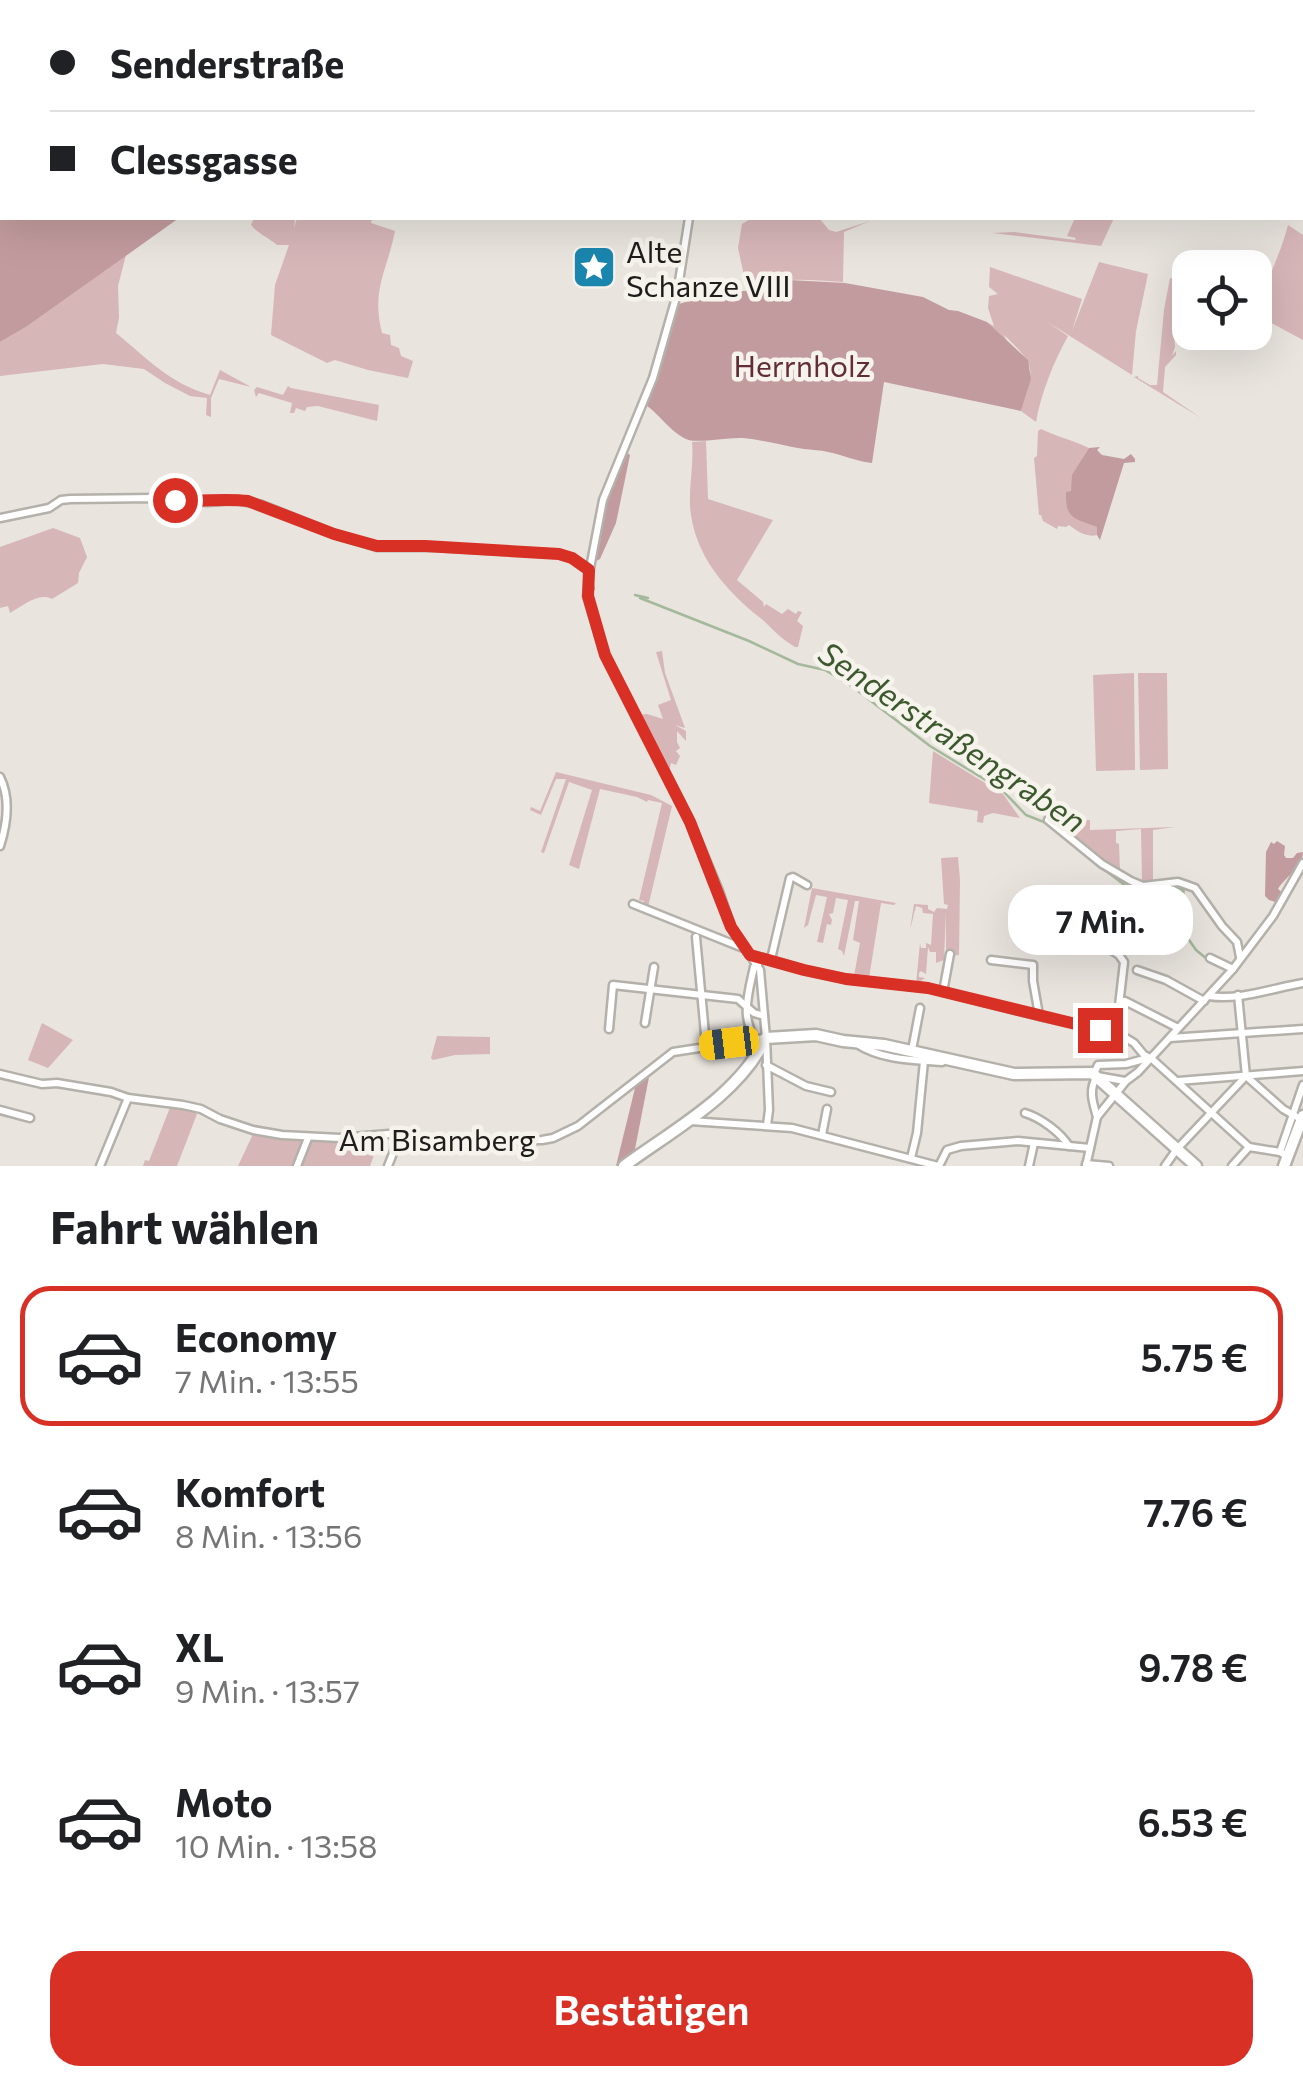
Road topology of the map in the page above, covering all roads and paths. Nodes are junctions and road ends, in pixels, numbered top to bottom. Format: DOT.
graph roads {
  1 [pos="689,220"];
  2 [pos="0,518"];
  3 [pos="590,567"];
  4 [pos="0,777"];
  5 [pos="1048,820"];
  6 [pos="0,846"];
  7 [pos="1303,862"];
  8 [pos="807,886"];
  9 [pos="633,904"];
  10 [pos="696,938"];
  11 [pos="748,952"];
  12 [pos="1113,952"];
  13 [pos="950,954"];
  14 [pos="1210,958"];
  15 [pos="1240,958"];
  16 [pos="991,960"];
  17 [pos="763,961"];
  18 [pos="654,967"];
  19 [pos="1233,969"];
  20 [pos="1136,970"];
  21 [pos="1303,983"];
  22 [pos="649,990"];
  23 [pos="943,992"];
  24 [pos="702,995"];
  25 [pos="1238,995"];
  26 [pos="1206,998"];
  27 [pos="1120,1002"];
  28 [pos="748,1007"];
  29 [pos="920,1008"];
  30 [pos="764,1016"];
  31 [pos="1039,1016"];
  32 [pos="646,1023"];
  33 [pos="1178,1028"];
  34 [pos="608,1029"];
  35 [pos="1303,1029"];
  36 [pos="1116,1032"];
  37 [pos="1242,1034"];
  38 [pos="766,1038"];
  39 [pos="1169,1038"];
  40 [pos="752,1040"];
  41 [pos="852,1042"];
  42 [pos="706,1046"];
  43 [pos="912,1052"];
  44 [pos="1150,1058"];
  45 [pos="924,1060"];
  46 [pos="954,1060"];
  47 [pos="762,1061"];
  48 [pos="1303,1071"];
  49 [pos="0,1075"];
  50 [pos="1096,1075"];
  51 [pos="1246,1076"];
  52 [pos="1126,1081"];
  53 [pos="1176,1081"];
  54 [pos="1303,1085"];
  55 [pos="831,1092"];
  56 [pos="1116,1095"];
  57 [pos="128,1098"];
  58 [pos="827,1108"];
  59 [pos="0,1110"];
  60 [pos="1025,1113"];
  61 [pos="1212,1113"];
  62 [pos="1097,1117"];
  63 [pos="1299,1117"];
  64 [pos="30,1118"];
  65 [pos="687,1120"];
  66 [pos="767,1125"];
  67 [pos="401,1133"];
  68 [pos="822,1135"];
  69 [pos="308,1138"];
  70 [pos="1034,1143"];
  71 [pos="1069,1146"];
  72 [pos="1249,1147"];
  73 [pos="1090,1148"];
  74 [pos="1177,1148"];
  75 [pos="911,1158"];
  76 [pos="1284,1158"];
  77 [pos="1086,1165"];
  78 [pos="100,1166"];
  79 [pos="297,1166"];
  80 [pos="388,1166"];
  81 [pos="624,1166"];
  82 [pos="938,1166"];
  83 [pos="1029,1166"];
  84 [pos="1108,1166"];
  85 [pos="1165,1166"];
  86 [pos="1196,1166"];
  87 [pos="1232,1166"];
  1 -- 3 [label="street"];
  2 -- 3 [label="street"];
  3 -- 11 [label="street"];
  4 -- 6 [label="street"];
  5 -- 15 [label="street"];
  7 -- 15 [label="street"];
  8 -- 17 [label="street"];
  9 -- 11 [label="street"];
  10 -- 24 [label="street"];
  11 -- 17 [label="street"];
  12 -- 27 [label="street"];
  13 -- 23 [label="street"];
  14 -- 19 [label="street"];
  15 -- 19 [label="street"];
  16 -- 31 [label="street"];
  17 -- 23 [label="street"];
  17 -- 28 [label="street"];
  17 -- 30 [label="street"];
  18 -- 22 [label="street"];
  19 -- 26 [label="street"];
  20 -- 26 [label="street"];
  21 -- 25 [label="street"];
  22 -- 24 [label="street"];
  22 -- 32 [label="street"];
  22 -- 34 [label="street"];
  23 -- 31 [label="street"];
  24 -- 28 [label="street"];
  24 -- 42 [label="street"];
  25 -- 26 [label="street"];
  25 -- 37 [label="street"];
  26 -- 33 [label="street"];
  27 -- 33 [label="street"];
  27 -- 36 [label="street"];
  28 -- 30 [label="street"];
  28 -- 40 [label="street"];
  29 -- 43 [label="street"];
  30 -- 38 [label="street"];
  31 -- 36 [label="street"];
  33 -- 39 [label="street"];
  35 -- 37 [label="street"];
  36 -- 44 [label="street"];
  37 -- 39 [label="street"];
  37 -- 51 [label="street"];
  38 -- 40 [label="street"];
  38 -- 41 [label="main road"];
  38 -- 47 [label="main road"];
  39 -- 44 [label="street"];
  40 -- 42 [label="street"];
  41 -- 43 [label="main road"];
  41 -- 45 [label="street"];
  42 -- 67 [label="street, Am Bisamberg"];
  43 -- 46 [label="main road"];
  44 -- 50 [label="street"];
  44 -- 52 [label="street"];
  44 -- 53 [label="street"];
  45 -- 46 [label="street"];
  45 -- 75 [label="street"];
  46 -- 50 [label="main road"];
  47 -- 55 [label="street"];
  47 -- 65 [label="main road"];
  47 -- 66 [label="street"];
  48 -- 51 [label="street"];
  49 -- 57 [label="street, Am Bisamberg"];
  50 -- 52 [label="street"];
  50 -- 56 [label="main road"];
  50 -- 62 [label="street"];
  51 -- 53 [label="street"];
  51 -- 61 [label="street"];
  51 -- 63 [label="street"];
  52 -- 56 [label="street"];
  53 -- 61 [label="street"];
  54 -- 63 [label="street"];
  56 -- 62 [label="street"];
  56 -- 74 [label="main road"];
  57 -- 69 [label="street, Am Bisamberg"];
  57 -- 78 [label="street"];
  58 -- 68 [label="street"];
  59 -- 64 [label="street"];
  60 -- 71 [label="street"];
  61 -- 72 [label="street"];
  61 -- 74 [label="street"];
  62 -- 73 [label="street"];
  63 -- 76 [label="main road"];
  65 -- 66 [label="street"];
  65 -- 81 [label="main road"];
  66 -- 68 [label="street"];
  67 -- 69 [label="street, Am Bisamberg"];
  67 -- 80 [label="street"];
  68 -- 75 [label="street"];
  69 -- 79 [label="street"];
  70 -- 71 [label="street"];
  70 -- 82 [label="street"];
  70 -- 83 [label="street"];
  71 -- 73 [label="street"];
  72 -- 76 [label="street"];
  72 -- 87 [label="street"];
  73 -- 77 [label="street"];
  74 -- 85 [label="street"];
  74 -- 86 [label="main road"];
  75 -- 82 [label="street"];
  77 -- 84 [label="street"];
}
